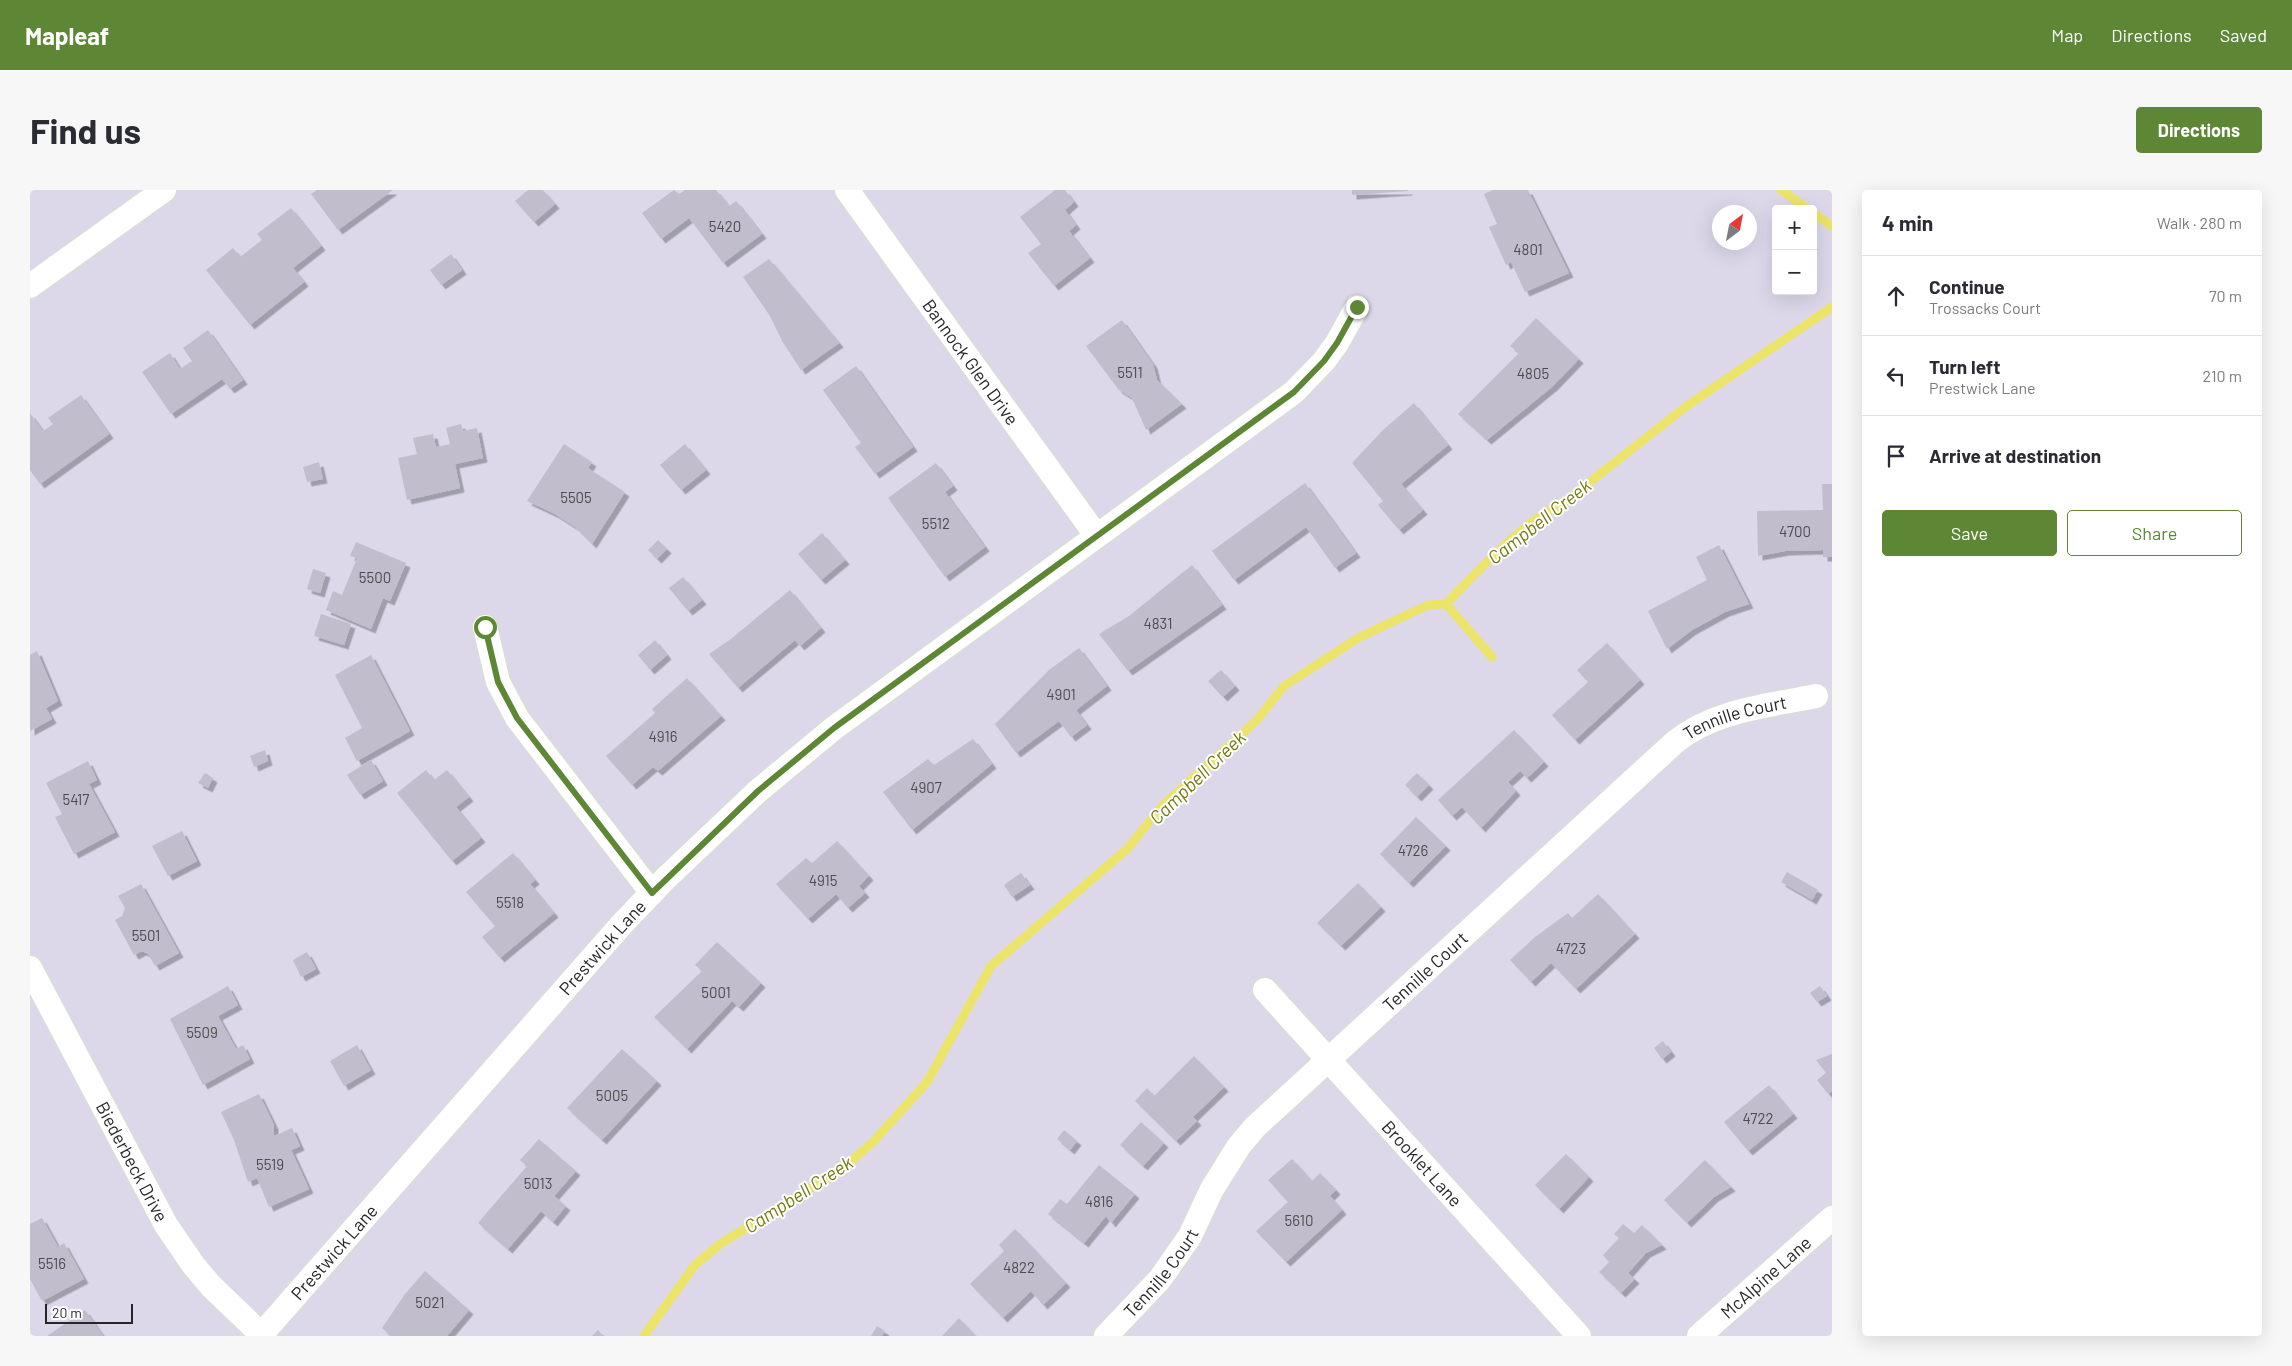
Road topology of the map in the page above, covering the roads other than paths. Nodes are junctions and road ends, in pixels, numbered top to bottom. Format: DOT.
graph roads {
  1 [pos="164,190"];
  2 [pos="847,190"];
  3 [pos="30,286"];
  4 [pos="1357,307"];
  5 [pos="1096,535"];
  6 [pos="485,627"];
  7 [pos="1816,696"];
  8 [pos="652,893"];
  9 [pos="30,968"];
  10 [pos="1265,990"];
  11 [pos="1328,1061"];
  12 [pos="1832,1218"];
  13 [pos="261,1335"];
  14 [pos="1106,1336"];
  15 [pos="1579,1336"];
  16 [pos="1699,1336"];
  1 -- 3 [label="street"];
  2 -- 5 [label="street, Bannock Glen Drive"];
  4 -- 5 [label="street, Prestwick Lane"];
  5 -- 8 [label="street, Prestwick Lane"];
  6 -- 8 [label="street"];
  7 -- 11 [label="street, Tennille Court"];
  8 -- 13 [label="street, Prestwick Lane"];
  9 -- 13 [label="street, Biederbeck Drive"];
  10 -- 11 [label="street, Brooklet Lane"];
  11 -- 14 [label="street, Tennille Court"];
  11 -- 15 [label="street, Brooklet Lane"];
  12 -- 16 [label="street, McAlpine Lane"];
}
